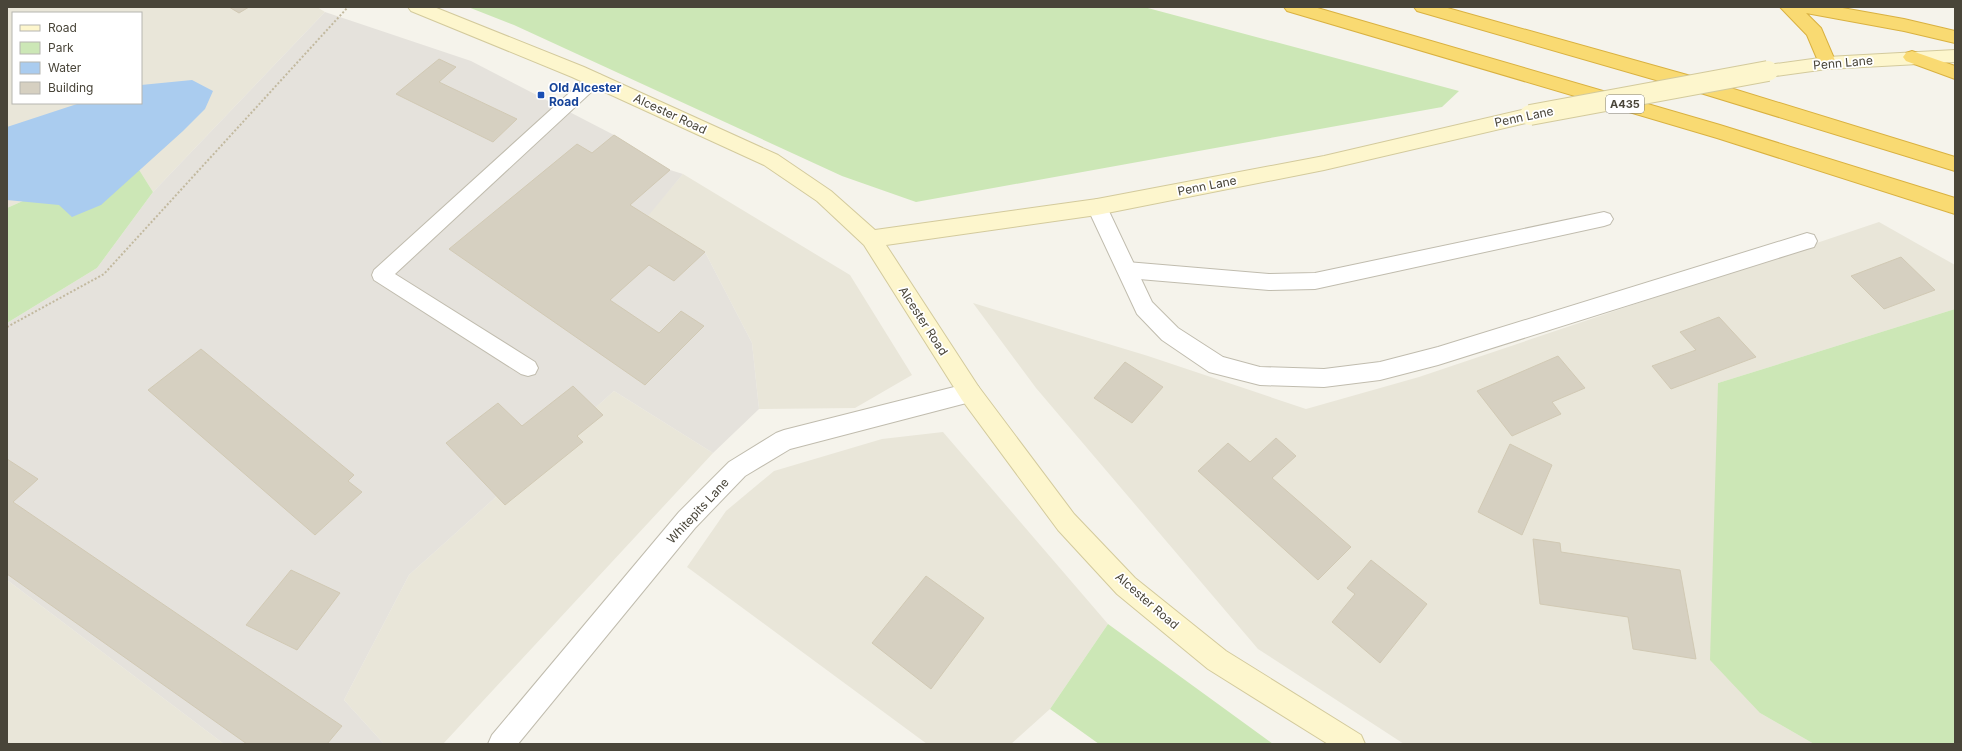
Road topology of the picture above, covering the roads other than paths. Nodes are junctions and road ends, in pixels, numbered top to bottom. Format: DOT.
graph roads {
  1 [pos="417,7"];
  2 [pos="1293,7"];
  3 [pos="1423,7"];
  4 [pos="1789,7"];
  5 [pos="1804,7"];
  6 [pos="1955,38"];
  7 [pos="1955,56"];
  8 [pos="1912,57"];
  9 [pos="1827,63"];
  10 [pos="1955,73"];
  11 [pos="594,79"];
  12 [pos="1955,164"];
  13 [pos="1955,206"];
  14 [pos="1097,207"];
  15 [pos="1604,219"];
  16 [pos="871,239"];
  17 [pos="1807,241"];
  18 [pos="1127,270"];
  19 [pos="528,368"];
  20 [pos="970,393"];
  21 [pos="501,744"];
  22 [pos="1352,744"];
  1 -- 11 [label="street, Alcester Road"];
  2 -- 13 [label="highway, A435"];
  3 -- 12 [label="highway"];
  4 -- 9 [label="highway"];
  5 -- 6 [label="highway"];
  7 -- 8 [label="street, Penn Lane"];
  8 -- 9 [label="street, Penn Lane"];
  8 -- 10 [label="highway"];
  9 -- 14 [label="street, Penn Lane, bridge"];
  11 -- 16 [label="street, Alcester Road"];
  11 -- 19 [label="lane"];
  14 -- 16 [label="street, Penn Lane"];
  14 -- 18 [label="street"];
  15 -- 18 [label="lane"];
  16 -- 20 [label="street, Alcester Road"];
  17 -- 18 [label="street"];
  20 -- 21 [label="street, Whitepits Lane"];
  20 -- 22 [label="street, Alcester Road"];
}
